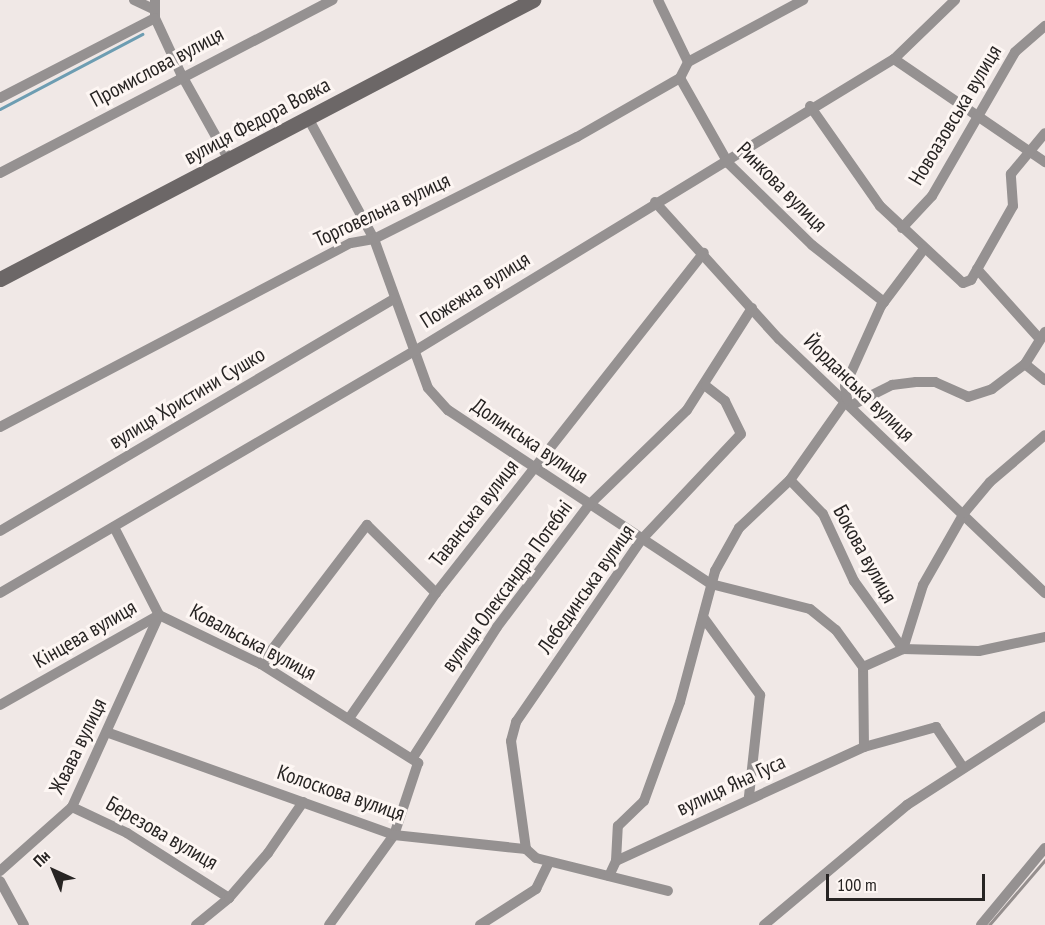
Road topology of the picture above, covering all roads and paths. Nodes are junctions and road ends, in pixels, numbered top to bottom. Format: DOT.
graph roads {
  1 [pos="134,0"];
  2 [pos="333,0"];
  3 [pos="533,0"];
  4 [pos="658,0"];
  5 [pos="803,0"];
  6 [pos="955,0"];
  7 [pos="154,9"];
  8 [pos="1045,26"];
  9 [pos="894,59"];
  10 [pos="688,62"];
  11 [pos="181,74"];
  12 [pos="680,78"];
  13 [pos="0,98"];
  14 [pos="810,106"];
  15 [pos="978,115"];
  16 [pos="308,118"];
  17 [pos="1045,133"];
  18 [pos="1029,150"];
  19 [pos="724,158"];
  20 [pos="229,160"];
  21 [pos="1045,162"];
  22 [pos="0,173"];
  23 [pos="655,202"];
  24 [pos="902,228"];
  25 [pos="374,239"];
  26 [pos="924,249"];
  27 [pos="704,253"];
  28 [pos="977,269"];
  29 [pos="0,279"];
  30 [pos="394,298"];
  31 [pos="884,302"];
  32 [pos="752,308"];
  33 [pos="1042,335"];
  34 [pos="413,352"];
  35 [pos="1024,364"];
  36 [pos="1045,380"];
  37 [pos="706,386"];
  38 [pos="850,402"];
  39 [pos="0,427"];
  40 [pos="1045,435"];
  41 [pos="534,467"];
  42 [pos="790,480"];
  43 [pos="589,505"];
  44 [pos="964,513"];
  45 [pos="114,527"];
  46 [pos="0,531"];
  47 [pos="642,540"];
  48 [pos="711,584"];
  49 [pos="0,593"];
  50 [pos="436,593"];
  51 [pos="1045,593"];
  52 [pos="159,615"];
  53 [pos="703,617"];
  54 [pos="1045,637"];
  55 [pos="903,649"];
  56 [pos="261,664"];
  57 [pos="863,667"];
  58 [pos="0,705"];
  59 [pos="1045,716"];
  60 [pos="350,717"];
  61 [pos="109,733"];
  62 [pos="864,747"];
  63 [pos="414,756"];
  64 [pos="962,766"];
  65 [pos="749,797"];
  66 [pos="303,802"];
  67 [pos="72,807"];
  68 [pos="394,835"];
  69 [pos="1045,848"];
  70 [pos="526,849"];
  71 [pos="616,861"];
  72 [pos="549,862"];
  73 [pos="0,870"];
  74 [pos="609,876"];
  75 [pos="0,881"];
  76 [pos="668,891"];
  77 [pos="229,898"];
  78 [pos="24,925"];
  79 [pos="196,925"];
  80 [pos="329,925"];
  81 [pos="480,925"];
  82 [pos="764,925"];
  83 [pos="981,925"];
  1 -- 7 [label="street"];
  2 -- 11 [label="street, Промислова вулиця"];
  3 -- 16 [label="street, вулиця Федора Вовка"];
  4 -- 10 [label="street"];
  5 -- 10 [label="street"];
  6 -- 9 [label="street, Пожежна вулиця"];
  7 -- 11 [label="street"];
  7 -- 13 [label="street"];
  8 -- 15 [label="street, Новоазовська вулиця"];
  9 -- 14 [label="street, Пожежна вулиця"];
  9 -- 15 [label="street"];
  10 -- 12 [label="street"];
  11 -- 20 [label="street"];
  11 -- 22 [label="street, Промислова вулиця"];
  12 -- 19 [label="street, Ринкова вулиця"];
  12 -- 25 [label="street, Торговельна вулиця"];
  14 -- 19 [label="street, Пожежна вулиця"];
  14 -- 24 [label="street"];
  15 -- 18 [label="street"];
  15 -- 24 [label="street, Новоазовська вулиця"];
  16 -- 20 [label="street, вулиця Федора Вовка"];
  16 -- 25 [label="street, Долинська вулиця"];
  17 -- 18 [label="street"];
  18 -- 21 [label="street"];
  18 -- 28 [label="street"];
  19 -- 23 [label="street, Пожежна вулиця"];
  19 -- 31 [label="street, Ринкова вулиця"];
  20 -- 29 [label="street, вулиця Федора Вовка"];
  23 -- 27 [label="street, Йорданська вулиця"];
  23 -- 34 [label="street, Пожежна вулиця"];
  24 -- 26 [label="street"];
  25 -- 30 [label="street, Долинська вулиця"];
  25 -- 39 [label="street, Торговельна вулиця"];
  26 -- 28 [label="street"];
  26 -- 31 [label="street"];
  27 -- 32 [label="street, Йорданська вулиця"];
  27 -- 41 [label="street, Таванська вулиця"];
  28 -- 33 [label="street"];
  30 -- 34 [label="street, Долинська вулиця"];
  30 -- 46 [label="street, вулиця Христини Сушко"];
  31 -- 38 [label="street"];
  32 -- 37 [label="street, вулиця Олександра Потебні"];
  32 -- 38 [label="street, Йорданська вулиця"];
  33 -- 35 [label="street"];
  34 -- 41 [label="street, Долинська вулиця"];
  34 -- 45 [label="street, Пожежна вулиця"];
  35 -- 36 [label="street"];
  35 -- 38 [label="street"];
  37 -- 43 [label="street, вулиця Олександра Потебні"];
  37 -- 47 [label="street, Лебединська вулиця"];
  38 -- 42 [label="street"];
  38 -- 44 [label="street, Йорданська вулиця"];
  40 -- 44 [label="street"];
  41 -- 43 [label="street, Долинська вулиця"];
  41 -- 50 [label="street, Таванська вулиця"];
  42 -- 48 [label="street"];
  42 -- 55 [label="street, Бокова вулиця"];
  43 -- 47 [label="street, Долинська вулиця"];
  43 -- 63 [label="street, вулиця Олександра Потебні"];
  44 -- 51 [label="street, Йорданська вулиця"];
  44 -- 55 [label="street"];
  45 -- 49 [label="street, Пожежна вулиця"];
  45 -- 52 [label="street, Ковальська вулиця"];
  47 -- 48 [label="street, Долинська вулиця"];
  47 -- 70 [label="street, Лебединська вулиця"];
  48 -- 53 [label="street"];
  48 -- 57 [label="street, Долинська вулиця"];
  50 -- 56 [label="street"];
  50 -- 60 [label="street, Таванська вулиця"];
  52 -- 56 [label="street, Ковальська вулиця"];
  52 -- 58 [label="street, Кінцева вулиця"];
  52 -- 61 [label="street, Жвава вулиця"];
  53 -- 65 [label="street"];
  53 -- 71 [label="street"];
  54 -- 55 [label="street"];
  55 -- 57 [label="street"];
  56 -- 60 [label="street, Ковальська вулиця"];
  57 -- 62 [label="street"];
  59 -- 64 [label="street"];
  60 -- 63 [label="street, Ковальська вулиця"];
  61 -- 66 [label="street, Колоскова вулиця"];
  61 -- 67 [label="street, Жвава вулиця"];
  62 -- 64 [label="street, вулиця Яна Гуса"];
  62 -- 65 [label="street, вулиця Яна Гуса"];
  63 -- 68 [label="street"];
  64 -- 82 [label="street"];
  65 -- 71 [label="street, вулиця Яна Гуса"];
  66 -- 68 [label="street, Колоскова вулиця"];
  66 -- 77 [label="street, Березова вулиця"];
  67 -- 73 [label="street, Жвава вулиця"];
  67 -- 77 [label="street, Березова вулиця"];
  68 -- 70 [label="street, Колоскова вулиця"];
  68 -- 80 [label="street"];
  69 -- 83 [label="street"];
  70 -- 72 [label="street, Колоскова вулиця"];
  71 -- 74 [label="street"];
  72 -- 74 [label="street, Колоскова вулиця"];
  72 -- 81 [label="street"];
  74 -- 76 [label="street, Колоскова вулиця"];
  75 -- 78 [label="street"];
  77 -- 79 [label="street, Березова вулиця"];
}
